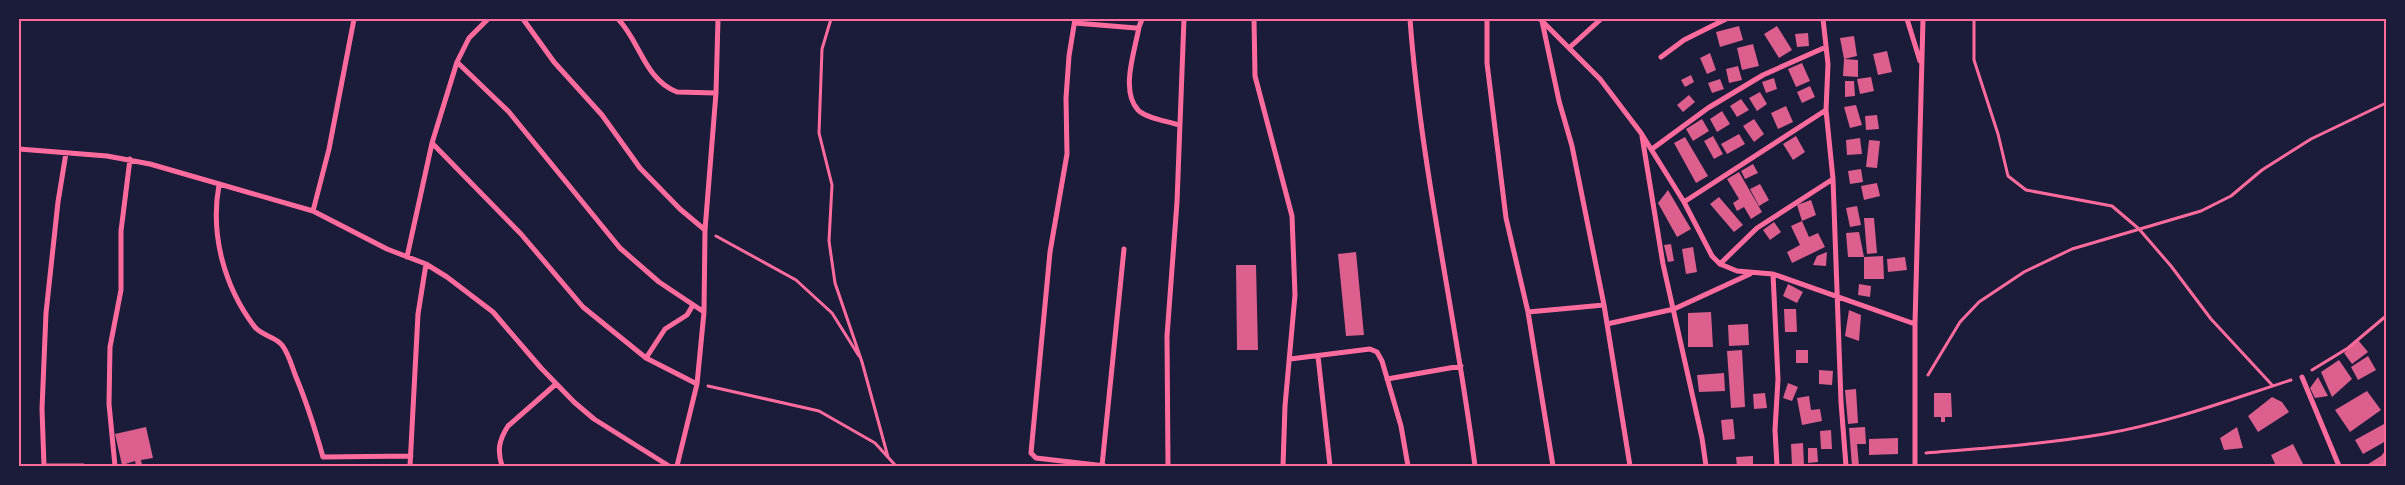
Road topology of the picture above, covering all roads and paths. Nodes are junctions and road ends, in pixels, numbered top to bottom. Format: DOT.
graph roads {
  1 [pos="354,19"];
  2 [pos="488,19"];
  3 [pos="523,19"];
  4 [pos="618,19"];
  5 [pos="718,19"];
  6 [pos="831,19"];
  7 [pos="1142,19"];
  8 [pos="1184,19"];
  9 [pos="1254,19"];
  10 [pos="1410,19"];
  11 [pos="1487,19"];
  12 [pos="1541,19"];
  13 [pos="1601,19"];
  14 [pos="1726,19"];
  15 [pos="1823,19"];
  16 [pos="1907,19"];
  17 [pos="1922,19"];
  18 [pos="1974,19"];
  19 [pos="1075,21"];
  20 [pos="1138,27"];
  21 [pos="1826,47"];
  22 [pos="1570,48"];
  23 [pos="1661,57"];
  24 [pos="456,62"];
  25 [pos="1922,66"];
  26 [pos="716,93"];
  27 [pos="2386,103"];
  28 [pos="1826,110"];
  29 [pos="1179,125"];
  30 [pos="1642,133"];
  31 [pos="432,143"];
  32 [pos="1652,149"];
  33 [pos="19,150"];
  34 [pos="66,153"];
  35 [pos="130,159"];
  36 [pos="1833,179"];
  37 [pos="219,185"];
  38 [pos="1684,202"];
  39 [pos="313,211"];
  40 [pos="2139,229"];
  41 [pos="705,230"];
  42 [pos="1124,249"];
  43 [pos="407,257"];
  44 [pos="426,264"];
  45 [pos="1720,264"];
  46 [pos="1751,274"];
  47 [pos="1773,274"];
  48 [pos="1839,298"];
  49 [pos="693,305"];
  50 [pos="1604,306"];
  51 [pos="1674,309"];
  52 [pos="704,312"];
  53 [pos="1528,312"];
  54 [pos="2386,316"];
  55 [pos="1606,324"];
  56 [pos="1915,324"];
  57 [pos="1318,356"];
  58 [pos="646,358"];
  59 [pos="1290,359"];
  60 [pos="862,362"];
  61 [pos="1461,366"];
  62 [pos="2302,377"];
  63 [pos="1388,379"];
  64 [pos="1926,382"];
  65 [pos="556,384"];
  66 [pos="697,384"];
  67 [pos="2273,386"];
  68 [pos="1915,454"];
  69 [pos="411,456"];
  70 [pos="888,458"];
  71 [pos="43,466"];
  72 [pos="83,466"];
  73 [pos="115,466"];
  74 [pos="410,466"];
  75 [pos="502,466"];
  76 [pos="669,466"];
  77 [pos="678,466"];
  78 [pos="896,466"];
  79 [pos="1104,466"];
  80 [pos="1168,466"];
  81 [pos="1283,466"];
  82 [pos="1330,466"];
  83 [pos="1408,466"];
  84 [pos="1474,466"];
  85 [pos="1553,466"];
  86 [pos="1630,466"];
  87 [pos="1706,466"];
  88 [pos="1776,466"];
  89 [pos="1846,466"];
  90 [pos="1915,466"];
  91 [pos="2339,466"];
  1 -- 39 [label="street"];
  2 -- 24 [label="street"];
  3 -- 41 [label="street"];
  4 -- 26 [label="street"];
  5 -- 26 [label="street"];
  6 -- 60 [label="path"];
  7 -- 20 [label="street"];
  8 -- 29 [label="street"];
  9 -- 59 [label="street"];
  10 -- 61 [label="street"];
  11 -- 53 [label="street"];
  12 -- 22 [label="street"];
  12 -- 50 [label="street"];
  13 -- 22 [label="street"];
  14 -- 23 [label="street"];
  15 -- 21 [label="street"];
  16 -- 25 [label="street"];
  17 -- 25 [label="street"];
  18 -- 40 [label="path"];
  19 -- 20 [label="street"];
  19 -- 79 [label="street"];
  20 -- 29 [label="street"];
  21 -- 28 [label="street"];
  21 -- 32 [label="street"];
  22 -- 30 [label="street"];
  24 -- 31 [label="street"];
  24 -- 49 [label="street"];
  25 -- 56 [label="street"];
  26 -- 41 [label="street"];
  27 -- 40 [label="path"];
  28 -- 36 [label="street"];
  28 -- 38 [label="street"];
  29 -- 80 [label="street"];
  30 -- 32 [label="street"];
  30 -- 51 [label="street"];
  31 -- 43 [label="street"];
  31 -- 58 [label="street"];
  32 -- 38 [label="street"];
  33 -- 34 [label="street"];
  34 -- 35 [label="street"];
  34 -- 71 [label="street"];
  35 -- 37 [label="street"];
  35 -- 73 [label="street"];
  36 -- 45 [label="street"];
  36 -- 48 [label="street"];
  37 -- 39 [label="street"];
  37 -- 69 [label="street"];
  38 -- 45 [label="street"];
  39 -- 43 [label="street"];
  40 -- 64 [label="path"];
  40 -- 67 [label="path"];
  41 -- 52 [label="street"];
  41 -- 60 [label="path"];
  42 -- 79 [label="street"];
  43 -- 44 [label="street"];
  44 -- 65 [label="street"];
  44 -- 69 [label="street"];
  45 -- 46 [label="street"];
  46 -- 47 [label="street"];
  46 -- 51 [label="street"];
  47 -- 48 [label="street"];
  47 -- 88 [label="street"];
  48 -- 56 [label="street"];
  48 -- 89 [label="street"];
  49 -- 52 [label="street"];
  49 -- 58 [label="street"];
  50 -- 53 [label="street"];
  50 -- 55 [label="street"];
  51 -- 55 [label="street"];
  51 -- 87 [label="street"];
  52 -- 66 [label="street"];
  53 -- 85 [label="street"];
  54 -- 62 [label="path"];
  55 -- 86 [label="street"];
  56 -- 68 [label="street"];
  57 -- 59 [label="street"];
  57 -- 63 [label="street"];
  57 -- 82 [label="street"];
  58 -- 66 [label="street"];
  59 -- 81 [label="street"];
  60 -- 70 [label="path"];
  61 -- 63 [label="street"];
  61 -- 84 [label="street"];
  62 -- 67 [label="path"];
  62 -- 91 [label="street"];
  63 -- 83 [label="street"];
  65 -- 75 [label="street"];
  65 -- 76 [label="street"];
  66 -- 70 [label="path"];
  66 -- 77 [label="street"];
  67 -- 68 [label="path"];
  68 -- 90 [label="street"];
  69 -- 74 [label="street"];
  70 -- 78 [label="path"];
  71 -- 72 [label="street"];
}
